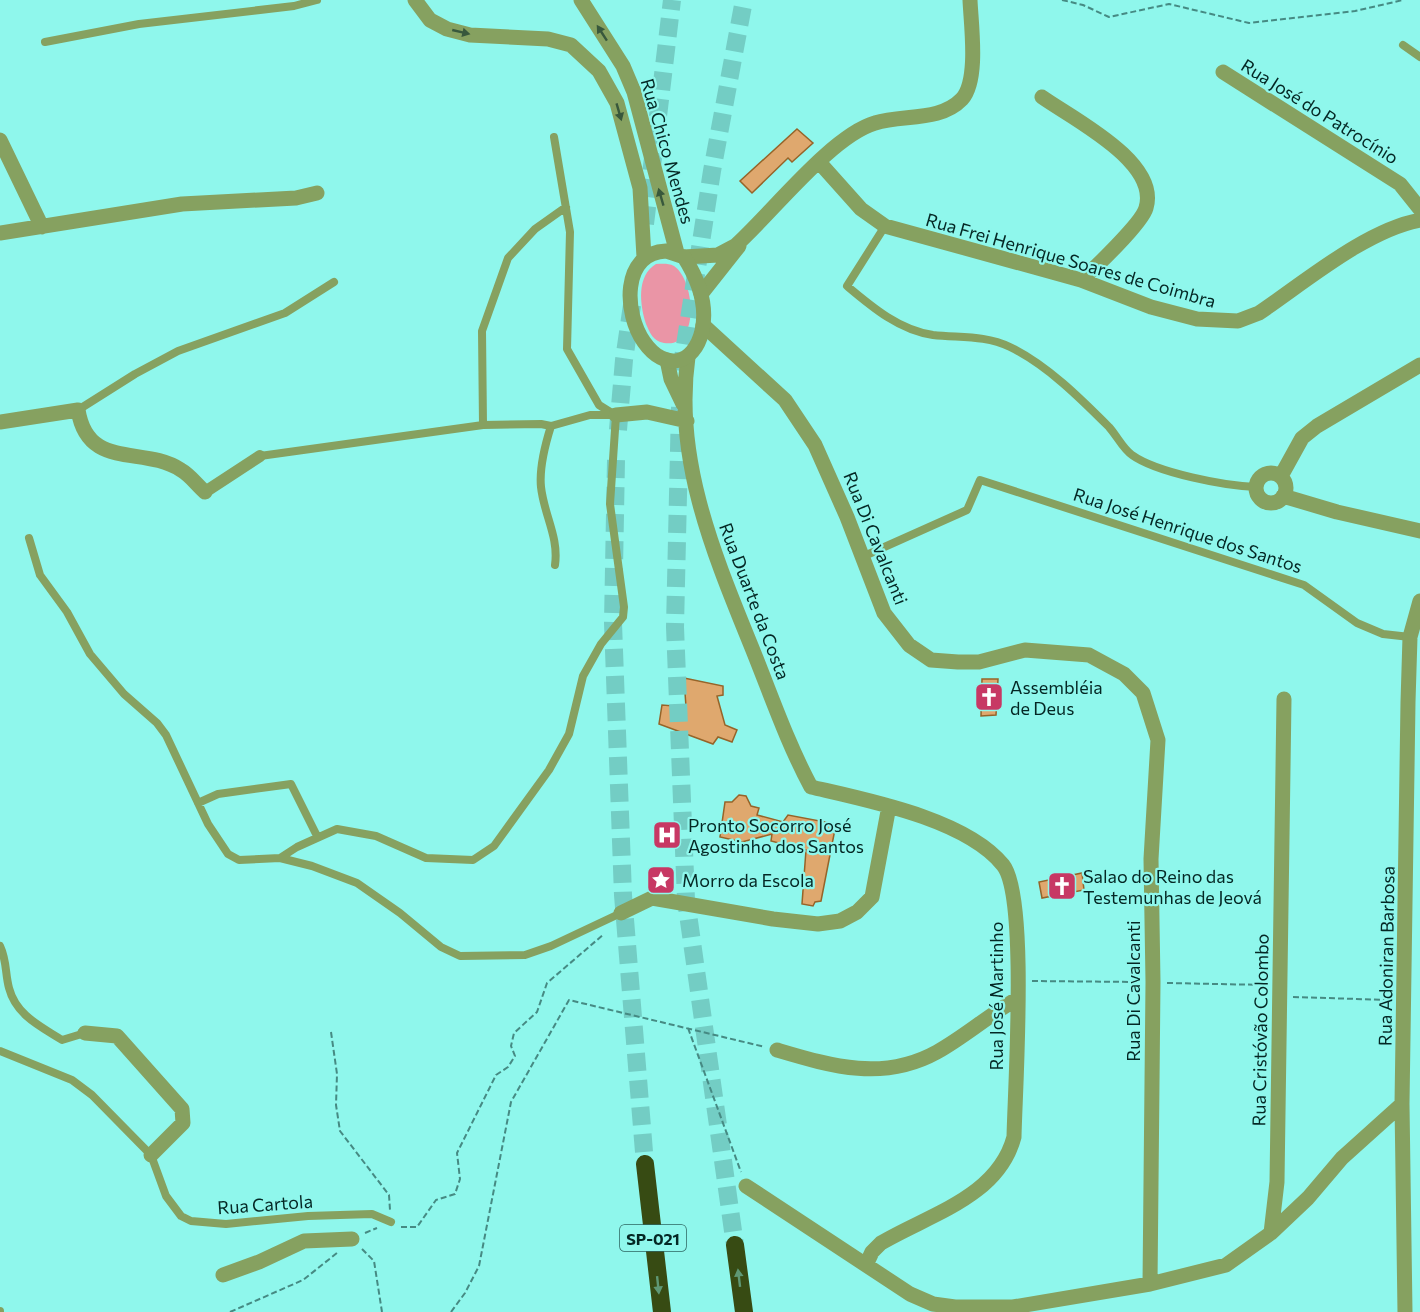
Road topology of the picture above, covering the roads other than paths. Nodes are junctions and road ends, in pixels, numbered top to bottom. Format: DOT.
graph roads {
  1 [pos="317,0"];
  2 [pos="416,0"];
  3 [pos="580,0"];
  4 [pos="970,0"];
  5 [pos="45,42"];
  6 [pos="1403,45"];
  7 [pos="1420,57"];
  8 [pos="1223,72"];
  9 [pos="1042,97"];
  10 [pos="554,138"];
  11 [pos="0,140"];
  12 [pos="819,162"];
  13 [pos="317,193"];
  14 [pos="566,207"];
  15 [pos="1420,209"];
  16 [pos="1420,220"];
  17 [pos="885,226"];
  18 [pos="42,227"];
  19 [pos="0,233"];
  20 [pos="748,234"];
  21 [pos="681,255"];
  22 [pos="644,257"];
  23 [pos="1081,279"];
  24 [pos="334,282"];
  25 [pos="701,294"];
  26 [pos="703,325"];
  27 [pos="688,357"];
  28 [pos="667,360"];
  29 [pos="1420,364"];
  30 [pos="78,410"];
  31 [pos="616,415"];
  32 [pos="686,416"];
  33 [pos="0,422"];
  34 [pos="483,425"];
  35 [pos="551,426"];
  36 [pos="260,456"];
  37 [pos="1281,476"];
  38 [pos="1256,487"];
  39 [pos="205,492"];
  40 [pos="1283,496"];
  41 [pos="1420,531"];
  42 [pos="29,538"];
  43 [pos="862,557"];
  44 [pos="555,565"];
  45 [pos="1420,601"];
  46 [pos="1410,637"];
  47 [pos="1284,699"];
  48 [pos="811,787"];
  49 [pos="198,803"];
  50 [pos="889,806"];
  51 [pos="317,836"];
  52 [pos="280,858"];
  53 [pos="621,913"];
  54 [pos="0,946"];
  55 [pos="1017,999"];
  56 [pos="86,1033"];
  57 [pos="777,1050"];
  58 [pos="0,1051"];
  59 [pos="1402,1104"];
  60 [pos="151,1155"];
  61 [pos="645,1164"];
  62 [pos="1277,1182"];
  63 [pos="746,1186"];
  64 [pos="1296,1209"];
  65 [pos="391,1222"];
  66 [pos="1271,1233"];
  67 [pos="352,1239"];
  68 [pos="735,1245"];
  69 [pos="866,1265"];
  70 [pos="224,1275"];
  71 [pos="1150,1284"];
  72 [pos="662,1312"];
  73 [pos="744,1312"];
  74 [pos="1405,1312"];
  1 -- 5 [label="lane"];
  2 -- 22 [label="street, Rua Chico Mendes, one-way"];
  21 -- 3 [label="street, Rua Chico Mendes, one-way"];
  4 -- 12 [label="street"];
  6 -- 7 [label="lane"];
  8 -- 15 [label="street, Rua José do Patrocínio"];
  9 -- 23 [label="street"];
  10 -- 14 [label="lane"];
  11 -- 18 [label="street"];
  12 -- 17 [label="street, Rua Frei Henrique Soares de Coimbra"];
  12 -- 20 [label="street"];
  13 -- 18 [label="street"];
  14 -- 31 [label="lane"];
  14 -- 34 [label="lane"];
  16 -- 23 [label="street, Rua Frei Henrique Soares de Coimbra"];
  17 -- 23 [label="street, Rua Frei Henrique Soares de Coimbra"];
  17 -- 38 [label="lane"];
  18 -- 19 [label="street"];
  20 -- 21 [label="street"];
  20 -- 25 [label="street"];
  21 -- 22 [label="street"];
  21 -- 25 [label="street"];
  22 -- 28 [label="street"];
  24 -- 30 [label="lane"];
  25 -- 26 [label="street"];
  26 -- 27 [label="street"];
  26 -- 43 [label="street, Rua Di Cavalcanti"];
  27 -- 28 [label="street"];
  27 -- 32 [label="street, Rua Duarte da Costa"];
  28 -- 32 [label="street, Rua Duarte da Costa"];
  29 -- 37 [label="street"];
  30 -- 33 [label="street"];
  30 -- 39 [label="street"];
  31 -- 32 [label="street"];
  31 -- 35 [label="lane"];
  31 -- 51 [label="lane"];
  32 -- 48 [label="street, Rua Duarte da Costa"];
  34 -- 35 [label="lane"];
  34 -- 36 [label="lane"];
  35 -- 44 [label="lane"];
  36 -- 39 [label="street"];
  37 -- 38 [label="street"];
  37 -- 40 [label="street"];
  38 -- 40 [label="street"];
  40 -- 41 [label="street"];
  42 -- 49 [label="lane"];
  43 -- 46 [label="lane, Rua José Henrique dos Santos"];
  43 -- 71 [label="street, Rua Di Cavalcanti"];
  45 -- 46 [label="street, Rua Adoniran Barbosa"];
  46 -- 59 [label="street, Rua Adoniran Barbosa"];
  47 -- 62 [label="street, Rua Cristóvão Colombo"];
  48 -- 50 [label="street, Rua José Martinho"];
  49 -- 51 [label="lane"];
  49 -- 52 [label="lane"];
  50 -- 53 [label="street"];
  50 -- 55 [label="street, Rua José Martinho"];
  51 -- 52 [label="lane"];
  52 -- 53 [label="lane"];
  54 -- 56 [label="lane"];
  55 -- 57 [label="street"];
  55 -- 69 [label="street, Rua José Martinho"];
  56 -- 60 [label="street"];
  58 -- 60 [label="lane, Rua Cartola"];
  59 -- 64 [label="street"];
  59 -- 74 [label="street, Rua Adoniran Barbosa"];
  60 -- 65 [label="lane, Rua Cartola"];
  61 -- 72 [label="highway, SP-021, one-way"];
  62 -- 64 [label="street"];
  62 -- 66 [label="street, Rua Cristóvão Colombo"];
  63 -- 69 [label="street"];
  64 -- 66 [label="street"];
  66 -- 71 [label="street"];
  67 -- 70 [label="street"];
  73 -- 68 [label="highway, one-way"];
  69 -- 71 [label="street"];
}
